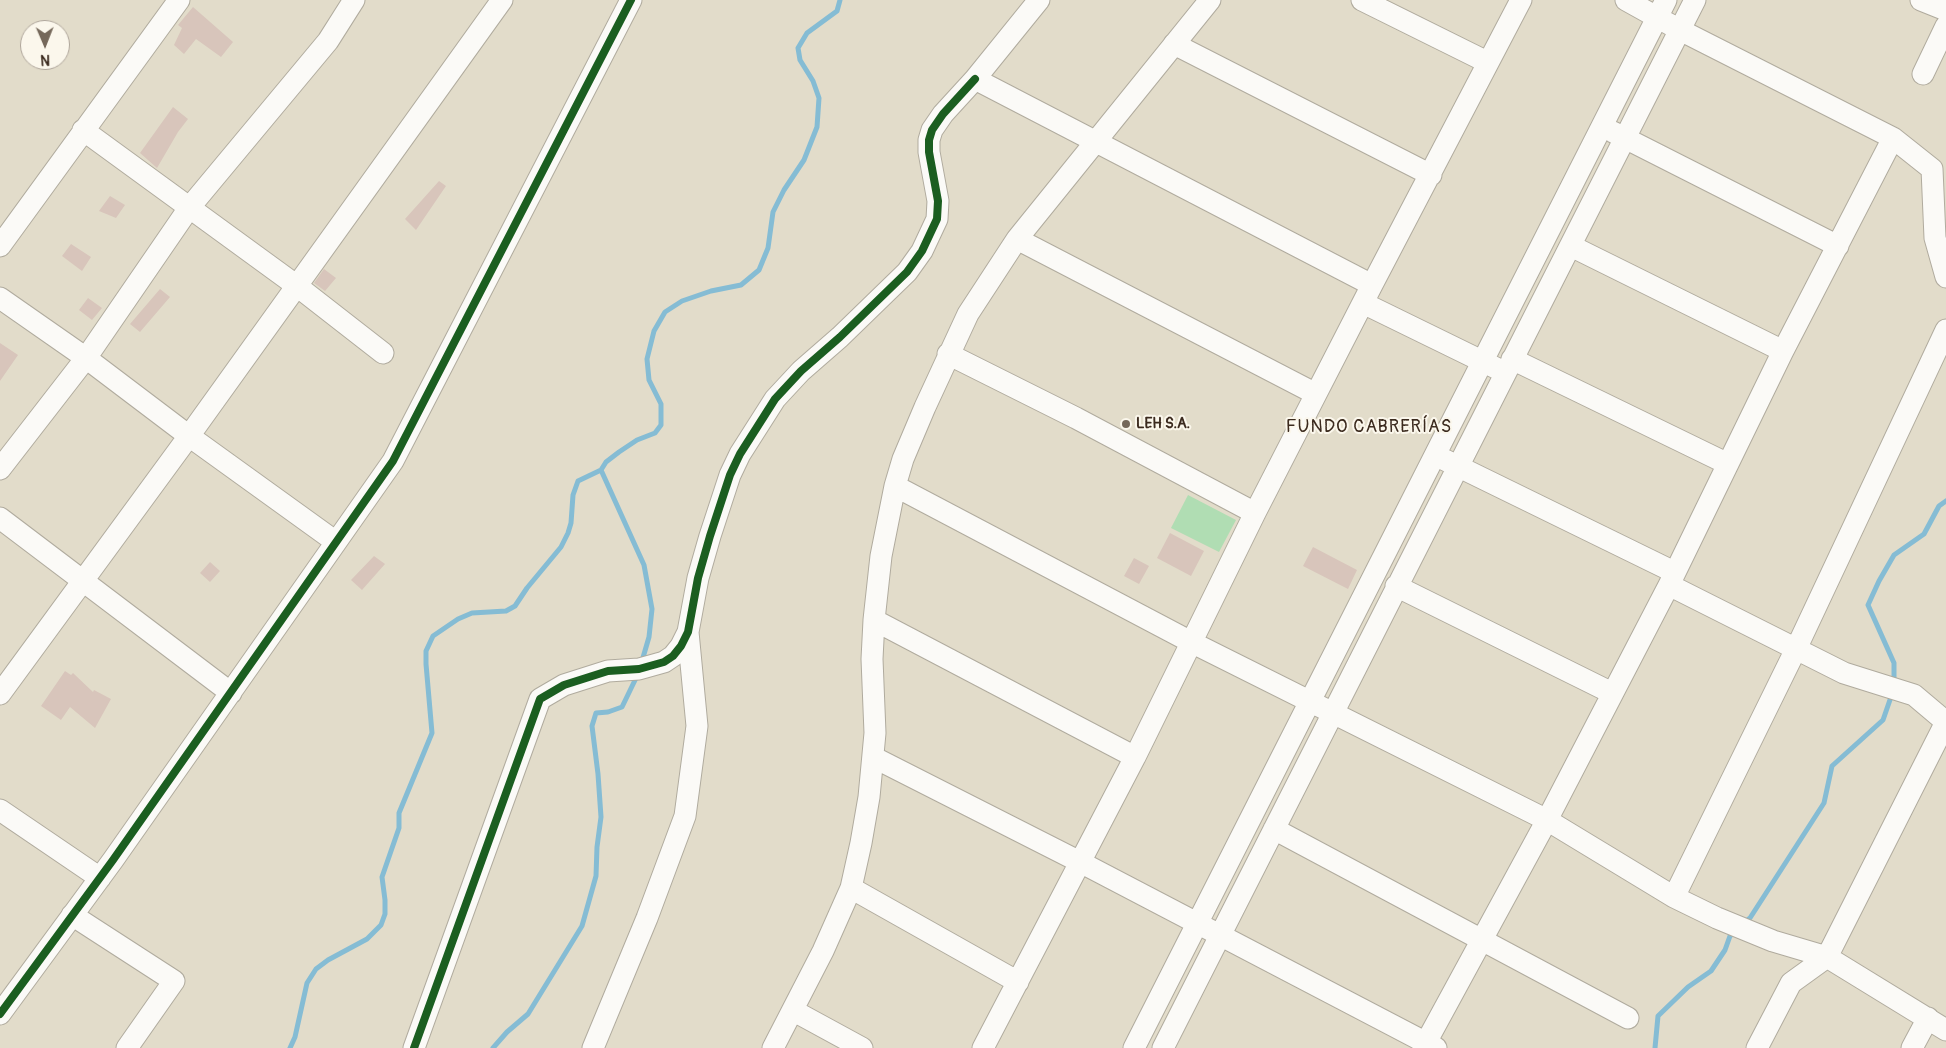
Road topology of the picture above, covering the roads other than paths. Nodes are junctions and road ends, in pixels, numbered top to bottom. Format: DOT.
graph roads {
  1 [pos="179,0"];
  2 [pos="354,0"];
  3 [pos="502,0"];
  4 [pos="630,0"];
  5 [pos="1039,0"];
  6 [pos="1210,0"];
  7 [pos="1362,0"];
  8 [pos="1521,0"];
  9 [pos="1626,0"];
  10 [pos="1695,0"];
  11 [pos="1921,0"];
  12 [pos="1662,9"];
  13 [pos="1946,10"];
  14 [pos="1946,26"];
  15 [pos="1680,30"];
  16 [pos="1174,44"];
  17 [pos="1487,62"];
  18 [pos="1923,74"];
  19 [pos="975,79"];
  20 [pos="1603,127"];
  21 [pos="83,130"];
  22 [pos="1893,138"];
  23 [pos="1625,139"];
  24 [pos="1096,141"];
  25 [pos="1431,175"];
  26 [pos="189,208"];
  27 [pos="1017,239"];
  28 [pos="0,246"];
  29 [pos="1571,246"];
  30 [pos="1838,246"];
  31 [pos="1946,277"];
  32 [pos="297,286"];
  33 [pos="1367,294"];
  34 [pos="0,298"];
  35 [pos="1946,330"];
  36 [pos="1783,351"];
  37 [pos="383,353"];
  38 [pos="948,354"];
  39 [pos="86,358"];
  40 [pos="1484,362"];
  41 [pos="1509,366"];
  42 [pos="1316,394"];
  43 [pos="189,436"];
  44 [pos="1435,456"];
  45 [pos="1728,464"];
  46 [pos="1458,466"];
  47 [pos="0,469"];
  48 [pos="895,486"];
  49 [pos="1255,513"];
  50 [pos="0,518"];
  51 [pos="336,542"];
  52 [pos="1672,578"];
  53 [pos="84,580"];
  54 [pos="1396,586"];
  55 [pos="874,620"];
  56 [pos="688,632"];
  57 [pos="1192,642"];
  58 [pos="1796,649"];
  59 [pos="231,693"];
  60 [pos="1612,693"];
  61 [pos="0,694"];
  62 [pos="1309,701"];
  63 [pos="1334,714"];
  64 [pos="1946,722"];
  65 [pos="873,757"];
  66 [pos="1135,757"];
  67 [pos="0,810"];
  68 [pos="1546,820"];
  69 [pos="1274,829"];
  70 [pos="1080,862"];
  71 [pos="100,878"];
  72 [pos="850,888"];
  73 [pos="1674,897"];
  74 [pos="72,915"];
  75 [pos="1197,923"];
  76 [pos="1219,935"];
  77 [pos="1482,940"];
  78 [pos="1827,957"];
  79 [pos="1018,982"];
  80 [pos="794,1011"];
  81 [pos="0,1014"];
  82 [pos="1628,1018"];
  83 [pos="1928,1018"];
  84 [pos="1946,1030"];
  85 [pos="1428,1046"];
  86 [pos="127,1048"];
  87 [pos="414,1048"];
  88 [pos="593,1048"];
  89 [pos="774,1048"];
  90 [pos="862,1048"];
  91 [pos="983,1048"];
  92 [pos="1134,1048"];
  93 [pos="1163,1048"];
  94 [pos="1757,1048"];
  95 [pos="1912,1048"];
  1 -- 21 [label="street"];
  2 -- 26 [label="street"];
  3 -- 32 [label="street"];
  4 -- 51 [label="street"];
  5 -- 19 [label="street"];
  6 -- 16 [label="street"];
  7 -- 17 [label="street"];
  8 -- 17 [label="street"];
  9 -- 12 [label="street"];
  10 -- 15 [label="street"];
  11 -- 13 [label="street"];
  12 -- 15 [label="street"];
  12 -- 20 [label="street"];
  14 -- 18 [label="street"];
  15 -- 22 [label="street"];
  15 -- 23 [label="street"];
  16 -- 24 [label="street"];
  16 -- 25 [label="street"];
  17 -- 25 [label="street"];
  19 -- 24 [label="street"];
  19 -- 56 [label="street"];
  20 -- 23 [label="street"];
  20 -- 40 [label="street"];
  21 -- 26 [label="street"];
  21 -- 28 [label="street"];
  22 -- 30 [label="street"];
  22 -- 31 [label="street"];
  23 -- 29 [label="street"];
  23 -- 30 [label="street"];
  24 -- 27 [label="street"];
  24 -- 33 [label="street"];
  25 -- 33 [label="street"];
  26 -- 32 [label="street"];
  26 -- 39 [label="street"];
  27 -- 38 [label="street"];
  27 -- 42 [label="street"];
  29 -- 36 [label="street"];
  29 -- 41 [label="street"];
  30 -- 36 [label="street"];
  32 -- 37 [label="street"];
  32 -- 43 [label="street"];
  33 -- 40 [label="street"];
  33 -- 42 [label="street"];
  34 -- 39 [label="street"];
  35 -- 58 [label="street"];
  36 -- 45 [label="street"];
  38 -- 48 [label="street"];
  38 -- 49 [label="street"];
  39 -- 43 [label="street"];
  39 -- 47 [label="street"];
  40 -- 41 [label="street"];
  40 -- 44 [label="street"];
  41 -- 45 [label="street"];
  41 -- 46 [label="street"];
  42 -- 49 [label="street"];
  43 -- 51 [label="street"];
  43 -- 53 [label="street"];
  44 -- 46 [label="street"];
  44 -- 62 [label="street"];
  45 -- 52 [label="street"];
  46 -- 52 [label="street"];
  46 -- 54 [label="street"];
  48 -- 55 [label="street"];
  48 -- 57 [label="street"];
  49 -- 57 [label="street"];
  50 -- 53 [label="street"];
  51 -- 59 [label="street"];
  52 -- 58 [label="street"];
  52 -- 60 [label="street"];
  53 -- 59 [label="street"];
  53 -- 61 [label="street"];
  54 -- 60 [label="street"];
  54 -- 63 [label="street"];
  55 -- 65 [label="street"];
  55 -- 66 [label="street"];
  56 -- 87 [label="street"];
  56 -- 88 [label="street"];
  57 -- 62 [label="street"];
  57 -- 66 [label="street"];
  58 -- 64 [label="street"];
  58 -- 73 [label="street"];
  59 -- 71 [label="street"];
  60 -- 68 [label="street"];
  62 -- 63 [label="street"];
  62 -- 75 [label="street"];
  63 -- 68 [label="street"];
  63 -- 69 [label="street"];
  64 -- 78 [label="street"];
  65 -- 70 [label="street"];
  65 -- 72 [label="street"];
  66 -- 70 [label="street"];
  67 -- 71 [label="street"];
  68 -- 73 [label="street"];
  68 -- 77 [label="street"];
  69 -- 76 [label="street"];
  69 -- 77 [label="street"];
  70 -- 75 [label="street"];
  70 -- 79 [label="street"];
  71 -- 74 [label="street"];
  72 -- 79 [label="street"];
  72 -- 80 [label="street"];
  73 -- 78 [label="street"];
  74 -- 81 [label="street"];
  74 -- 86 [label="street"];
  75 -- 76 [label="street"];
  75 -- 92 [label="street"];
  76 -- 85 [label="street"];
  76 -- 93 [label="street"];
  77 -- 82 [label="street"];
  77 -- 85 [label="street"];
  78 -- 83 [label="street"];
  78 -- 94 [label="street"];
  79 -- 91 [label="street"];
  80 -- 89 [label="street"];
  80 -- 90 [label="street"];
  83 -- 84 [label="street"];
  83 -- 95 [label="street"];
}
